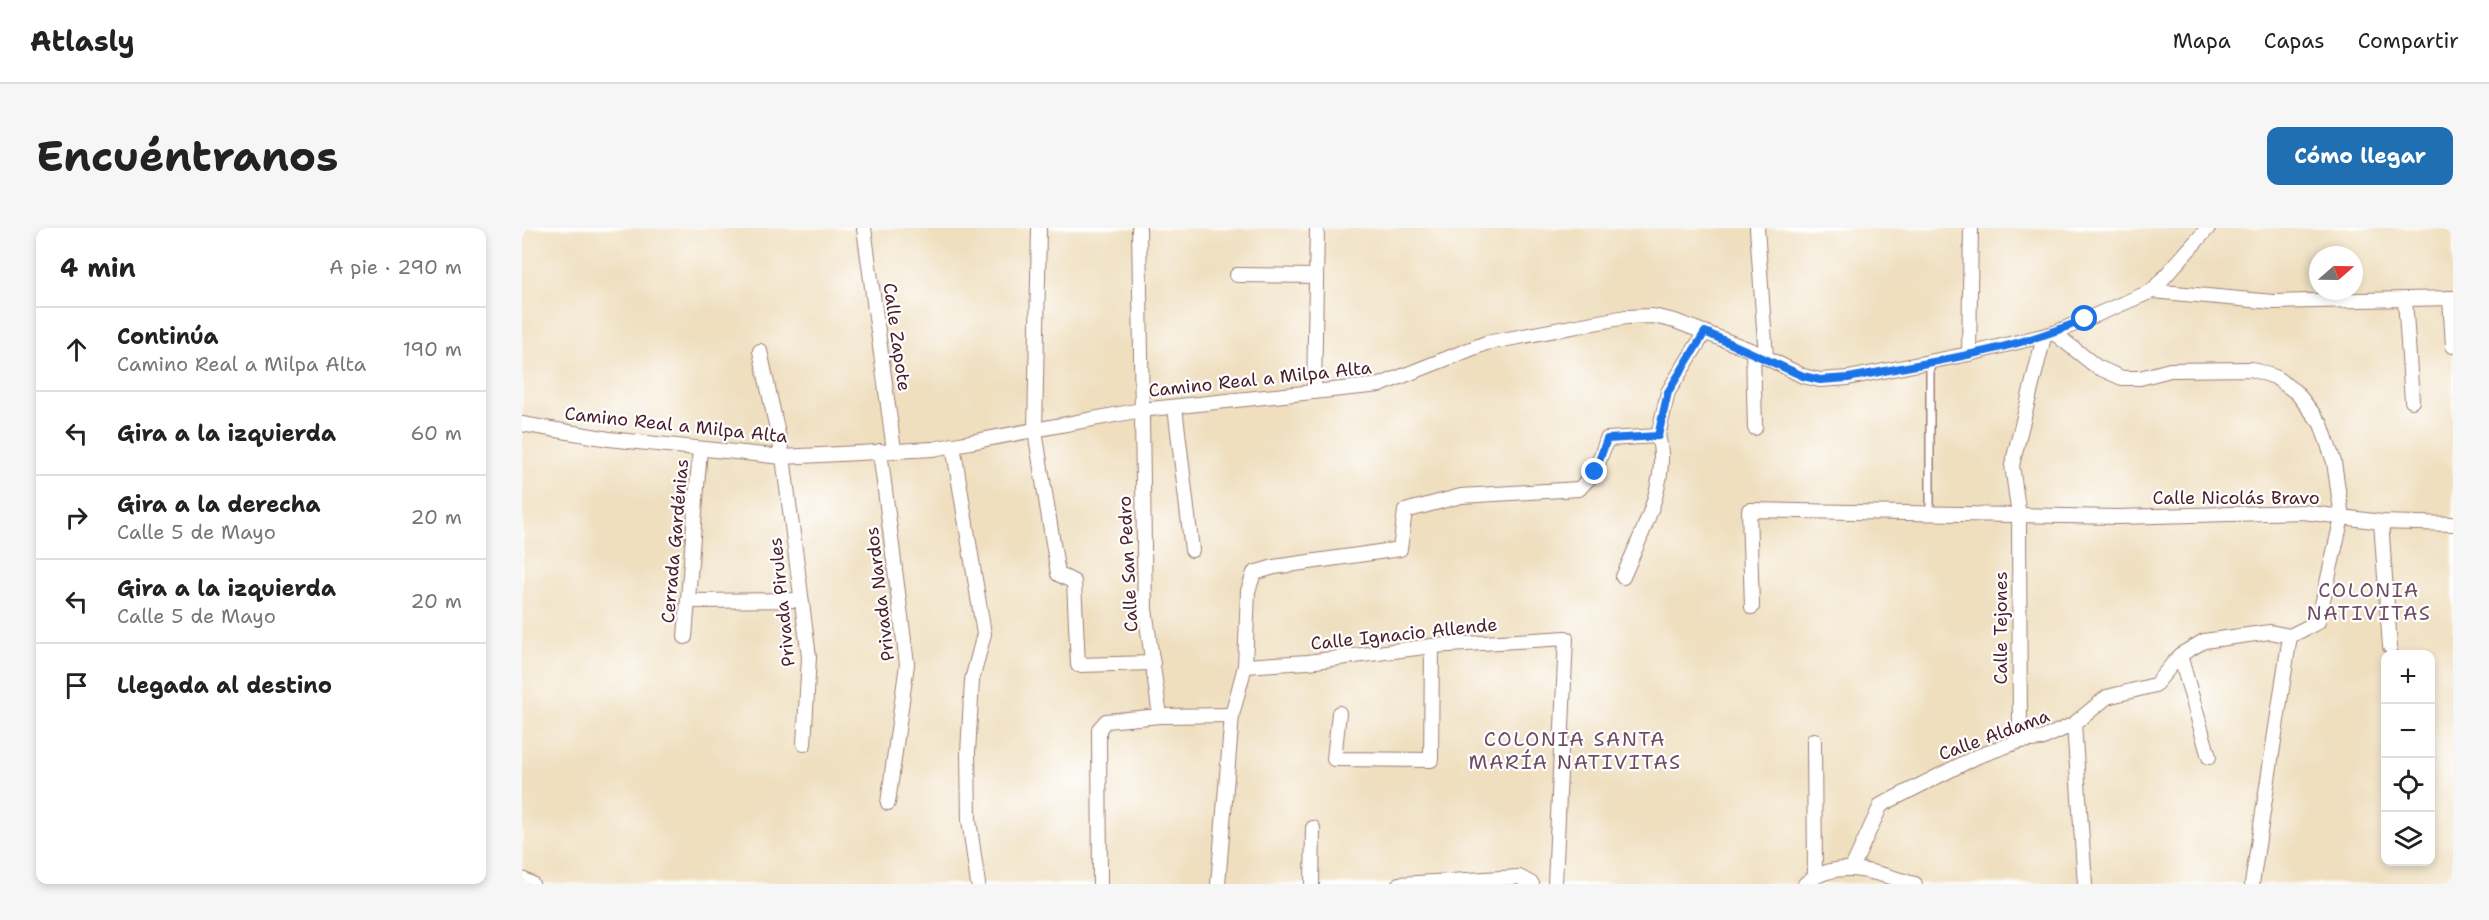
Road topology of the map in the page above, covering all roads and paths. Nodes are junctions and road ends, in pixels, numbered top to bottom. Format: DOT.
graph roads {
  1 [pos="864,228"];
  2 [pos="1039,228"];
  3 [pos="1139,228"];
  4 [pos="1317,228"];
  5 [pos="1757,228"];
  6 [pos="1971,228"];
  7 [pos="2208,228"];
  8 [pos="1237,275"];
  9 [pos="1316,276"];
  10 [pos="2152,291"];
  11 [pos="2451,298"];
  12 [pos="2405,299"];
  13 [pos="1705,332"];
  14 [pos="2049,335"];
  15 [pos="2453,346"];
  16 [pos="760,351"];
  17 [pos="1759,354"];
  18 [pos="1970,354"];
  19 [pos="1930,362"];
  20 [pos="1314,392"];
  21 [pos="2412,401"];
  22 [pos="1175,407"];
  23 [pos="1141,410"];
  24 [pos="522,424"];
  25 [pos="1755,428"];
  26 [pos="1035,431"];
  27 [pos="1658,436"];
  28 [pos="952,446"];
  29 [pos="700,448"];
  30 [pos="887,451"];
  31 [pos="783,457"];
  32 [pos="1930,512"];
  33 [pos="2019,516"];
  34 [pos="2342,517"];
  35 [pos="2381,522"];
  36 [pos="2453,524"];
  37 [pos="1192,550"];
  38 [pos="1623,577"];
  39 [pos="801,600"];
  40 [pos="688,602"];
  41 [pos="1752,607"];
  42 [pos="2290,636"];
  43 [pos="685,637"];
  44 [pos="1432,646"];
  45 [pos="2390,647"];
  46 [pos="2180,655"];
  47 [pos="1153,663"];
  48 [pos="1245,666"];
  49 [pos="1339,712"];
  50 [pos="1232,715"];
  51 [pos="1160,716"];
  52 [pos="2074,724"];
  53 [pos="1814,740"];
  54 [pos="2020,741"];
  55 [pos="804,744"];
  56 [pos="2209,757"];
  57 [pos="888,803"];
  58 [pos="1313,828"];
  59 [pos="1852,868"];
  60 [pos="522,879"];
  61 [pos="1810,880"];
  62 [pos="532,884"];
  63 [pos="978,884"];
  64 [pos="1100,884"];
  65 [pos="1218,884"];
  66 [pos="1312,884"];
  67 [pos="1399,884"];
  68 [pos="1532,884"];
  69 [pos="1555,884"];
  70 [pos="1915,884"];
  71 [pos="2085,884"];
  72 [pos="2252,884"];
  1 -- 30 [label="street, Calle Zapote"];
  2 -- 26 [label="street"];
  3 -- 23 [label="street, Calle San Pedro"];
  4 -- 9 [label="street"];
  5 -- 17 [label="street"];
  6 -- 18 [label="street"];
  7 -- 10 [label="street"];
  8 -- 9 [label="street"];
  9 -- 20 [label="street"];
  10 -- 12 [label="street"];
  10 -- 14 [label="street, Camino Real a Milpa Alta"];
  11 -- 12 [label="street"];
  11 -- 15 [label="street"];
  12 -- 21 [label="street"];
  13 -- 17 [label="street, Camino Real a Milpa Alta"];
  13 -- 20 [label="street, Camino Real a Milpa Alta"];
  13 -- 27 [label="street"];
  14 -- 18 [label="street, Camino Real a Milpa Alta"];
  14 -- 33 [label="street, Calle Tejones"];
  14 -- 34 [label="street"];
  16 -- 31 [label="street, Privada Pirules"];
  17 -- 19 [label="street, Camino Real a Milpa Alta"];
  17 -- 25 [label="street"];
  18 -- 19 [label="street, Camino Real a Milpa Alta"];
  19 -- 32 [label="lane"];
  20 -- 22 [label="street, Camino Real a Milpa Alta"];
  22 -- 23 [label="street, Camino Real a Milpa Alta"];
  22 -- 37 [label="street"];
  23 -- 26 [label="street, Camino Real a Milpa Alta"];
  23 -- 47 [label="street, Calle San Pedro"];
  24 -- 29 [label="street, Camino Real a Milpa Alta"];
  26 -- 28 [label="street, Camino Real a Milpa Alta"];
  26 -- 47 [label="street"];
  27 -- 38 [label="street"];
  27 -- 48 [label="street"];
  28 -- 30 [label="street, Camino Real a Milpa Alta"];
  28 -- 63 [label="street"];
  29 -- 31 [label="street, Camino Real a Milpa Alta"];
  29 -- 40 [label="street, Cerrada Gardénias"];
  30 -- 31 [label="street, Camino Real a Milpa Alta"];
  30 -- 57 [label="street, Privada Nardos"];
  31 -- 39 [label="street, Privada Pirules"];
  32 -- 33 [label="street, Calle Nicolás Bravo"];
  32 -- 41 [label="street, Calle Nicolás Bravo"];
  33 -- 34 [label="street, Calle Nicolás Bravo"];
  33 -- 54 [label="street, Calle Tejones"];
  34 -- 35 [label="street, Calle Nicolás Bravo"];
  34 -- 42 [label="street"];
  35 -- 36 [label="street, Calle Nicolás Bravo"];
  35 -- 45 [label="street"];
  39 -- 40 [label="street"];
  39 -- 55 [label="street, Privada Pirules"];
  40 -- 43 [label="street, Cerrada Gardénias"];
  42 -- 46 [label="street, Calle Aldama"];
  42 -- 72 [label="street"];
  44 -- 48 [label="street, Calle Ignacio Allende"];
  44 -- 49 [label="street"];
  44 -- 69 [label="street, Calle Ignacio Allende"];
  46 -- 52 [label="street, Calle Aldama"];
  46 -- 56 [label="street"];
  47 -- 51 [label="street, Calle San Pedro"];
  48 -- 50 [label="street"];
  50 -- 51 [label="street"];
  50 -- 65 [label="street"];
  51 -- 64 [label="street"];
  52 -- 54 [label="street, Calle Aldama"];
  52 -- 71 [label="street"];
  53 -- 61 [label="street"];
  54 -- 59 [label="street, Calle Aldama"];
  58 -- 66 [label="street"];
  59 -- 61 [label="street"];
  59 -- 70 [label="street"];
  60 -- 62 [label="street"];
  67 -- 68 [label="street"];
}
